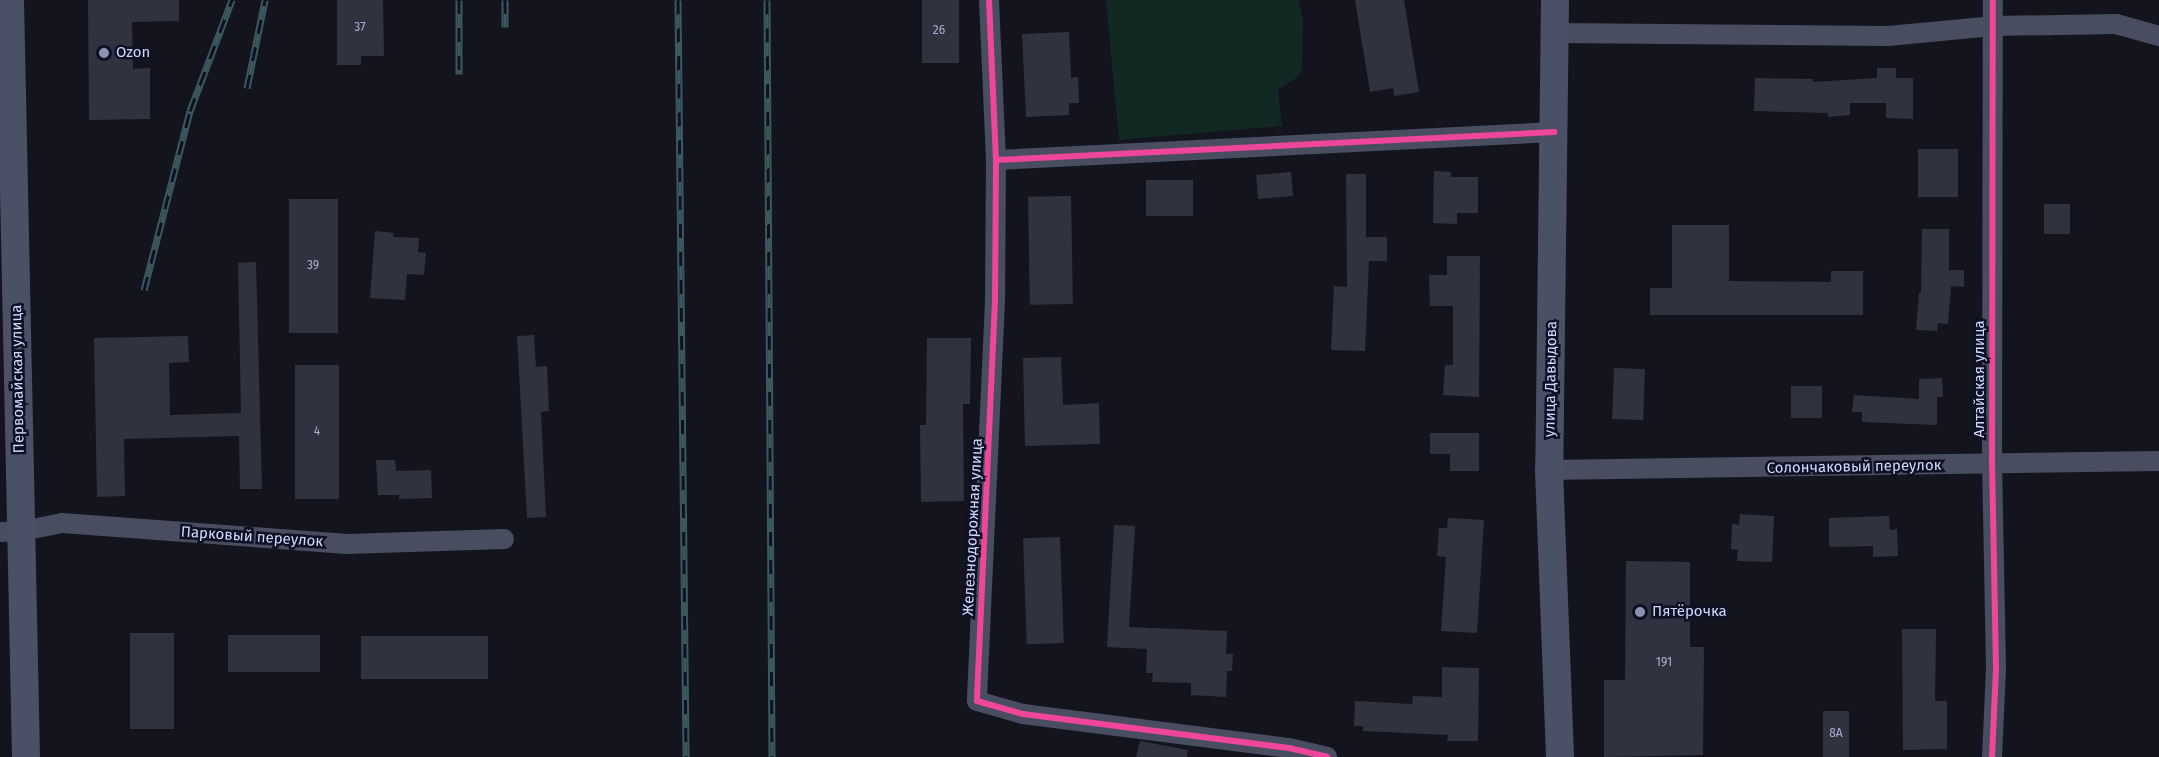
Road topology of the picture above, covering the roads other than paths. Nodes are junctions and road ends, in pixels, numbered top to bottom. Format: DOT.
graph roads {
  1 [pos="10,0"];
  2 [pos="989,0"];
  3 [pos="1555,0"];
  4 [pos="1993,0"];
  5 [pos="1993,26"];
  6 [pos="1556,33"];
  7 [pos="2159,36"];
  8 [pos="1554,132"];
  9 [pos="996,160"];
  10 [pos="2159,461"];
  11 [pos="1992,465"];
  12 [pos="1549,470"];
  13 [pos="11,532"];
  14 [pos="504,539"];
  15 [pos="26,757"];
  16 [pos="1327,757"];
  17 [pos="1560,757"];
  18 [pos="1992,757"];
  1 -- 13 [label="main road, Первомайская улица"];
  2 -- 9 [label="street, Железнодорожная улица"];
  3 -- 6 [label="main road, улица Давыдова"];
  4 -- 5 [label="street, Алтайская улица"];
  5 -- 6 [label="street"];
  5 -- 7 [label="street"];
  5 -- 11 [label="street, Алтайская улица"];
  6 -- 8 [label="main road, улица Давыдова"];
  8 -- 9 [label="street"];
  8 -- 12 [label="main road, улица Давыдова"];
  9 -- 16 [label="street, Железнодорожная улица"];
  10 -- 11 [label="street, Солончаковый переулок"];
  11 -- 12 [label="street, Солончаковый переулок"];
  11 -- 18 [label="street, Алтайская улица"];
  12 -- 17 [label="main road, улица Давыдова"];
  13 -- 14 [label="street, Парковый переулок"];
  13 -- 15 [label="main road, Первомайская улица"];
}
